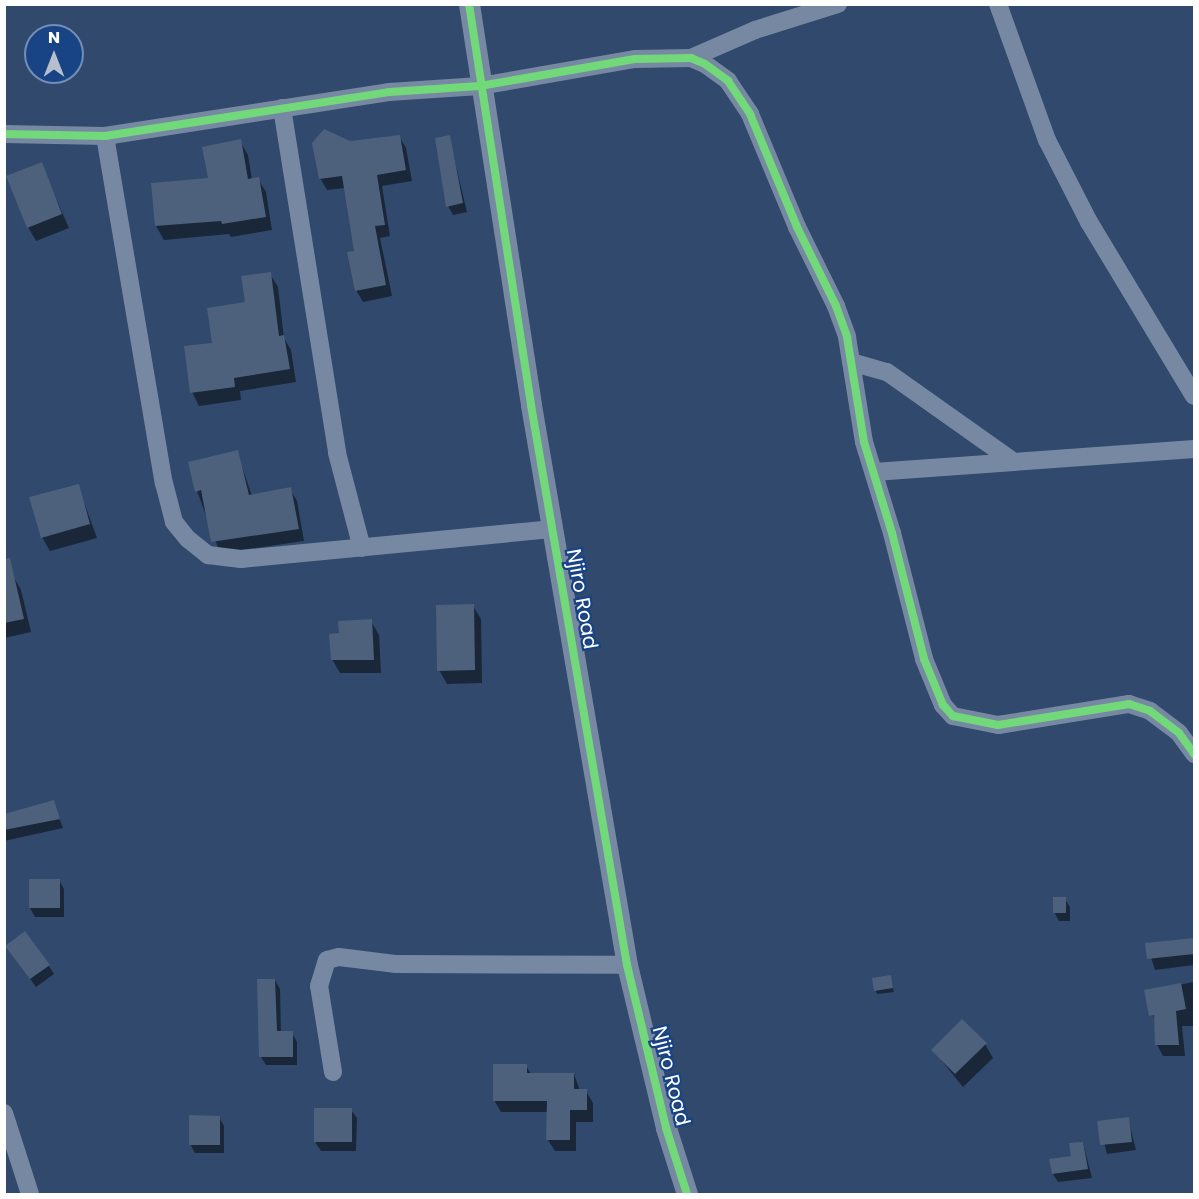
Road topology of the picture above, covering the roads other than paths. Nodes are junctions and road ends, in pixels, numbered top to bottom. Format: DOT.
graph roads {
  1 [pos="469,4"];
  2 [pos="838,4"];
  3 [pos="998,4"];
  4 [pos="691,58"];
  5 [pos="480,86"];
  6 [pos="282,108"];
  7 [pos="4,134"];
  8 [pos="105,136"];
  9 [pos="851,362"];
  10 [pos="1194,396"];
  11 [pos="1194,449"];
  12 [pos="1010,459"];
  13 [pos="874,472"];
  14 [pos="554,530"];
  15 [pos="362,548"];
  16 [pos="1194,754"];
  17 [pos="627,964"];
  18 [pos="333,1072"];
  19 [pos="4,1113"];
  20 [pos="30,1194"];
  21 [pos="687,1194"];
  1 -- 5 [label="street, Njiro Road"];
  2 -- 4 [label="street"];
  3 -- 10 [label="street"];
  4 -- 5 [label="street"];
  4 -- 9 [label="street"];
  5 -- 6 [label="street"];
  5 -- 14 [label="street, Njiro Road"];
  6 -- 8 [label="street"];
  6 -- 15 [label="street"];
  7 -- 8 [label="street"];
  8 -- 15 [label="street"];
  9 -- 12 [label="street"];
  9 -- 13 [label="street"];
  11 -- 12 [label="street"];
  12 -- 13 [label="street"];
  13 -- 16 [label="street"];
  14 -- 15 [label="street"];
  14 -- 17 [label="street, Njiro Road"];
  17 -- 18 [label="street"];
  17 -- 21 [label="street, Njiro Road"];
  19 -- 20 [label="street"];
}
